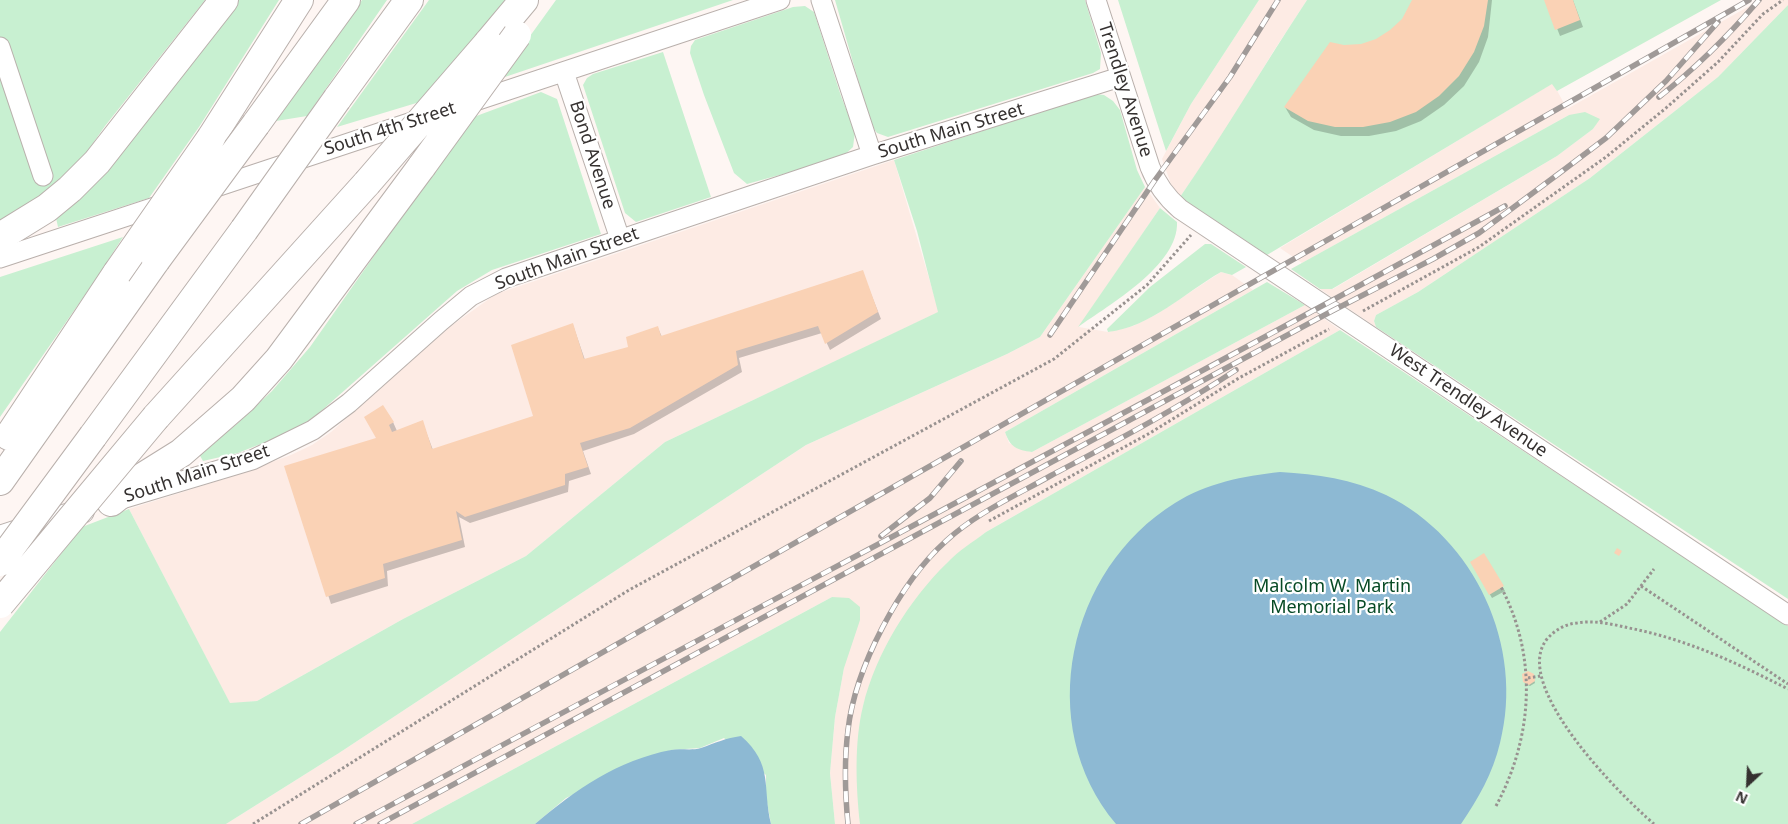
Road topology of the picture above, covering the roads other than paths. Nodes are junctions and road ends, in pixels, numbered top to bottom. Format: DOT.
graph roads {
  1 [pos="224,0"];
  2 [pos="299,0"];
  3 [pos="346,0"];
  4 [pos="409,0"];
  5 [pos="524,0"];
  6 [pos="534,0"];
  7 [pos="780,0"];
  8 [pos="821,0"];
  9 [pos="1096,0"];
  10 [pos="0,47"];
  11 [pos="564,72"];
  12 [pos="1120,77"];
  13 [pos="872,156"];
  14 [pos="43,176"];
  15 [pos="1156,180"];
  16 [pos="0,237"];
  17 [pos="620,239"];
  18 [pos="0,258"];
  19 [pos="4,465"];
  20 [pos="111,502"];
  21 [pos="0,538"];
  22 [pos="0,562"];
  23 [pos="0,604"];
  24 [pos="1788,615"];
  1 -- 16 [label="highway"];
  2 -- 19 [label="highway, bridge"];
  3 -- 19 [label="highway, bridge"];
  4 -- 22 [label="highway, bridge"];
  5 -- 23 [label="highway, bridge"];
  6 -- 20 [label="highway, bridge"];
  7 -- 11 [label="street, South 4th Street"];
  8 -- 13 [label="street"];
  9 -- 12 [label="street, Trendley Avenue"];
  10 -- 14 [label="street"];
  11 -- 17 [label="street, Bond Avenue"];
  11 -- 18 [label="street, South 4th Street"];
  12 -- 13 [label="street, South Main Street"];
  12 -- 15 [label="street, Trendley Avenue"];
  13 -- 17 [label="street, South Main Street"];
  15 -- 24 [label="street, West Trendley Avenue"];
  17 -- 20 [label="street, South Main Street"];
  20 -- 21 [label="main road, South Main Street"];
}
